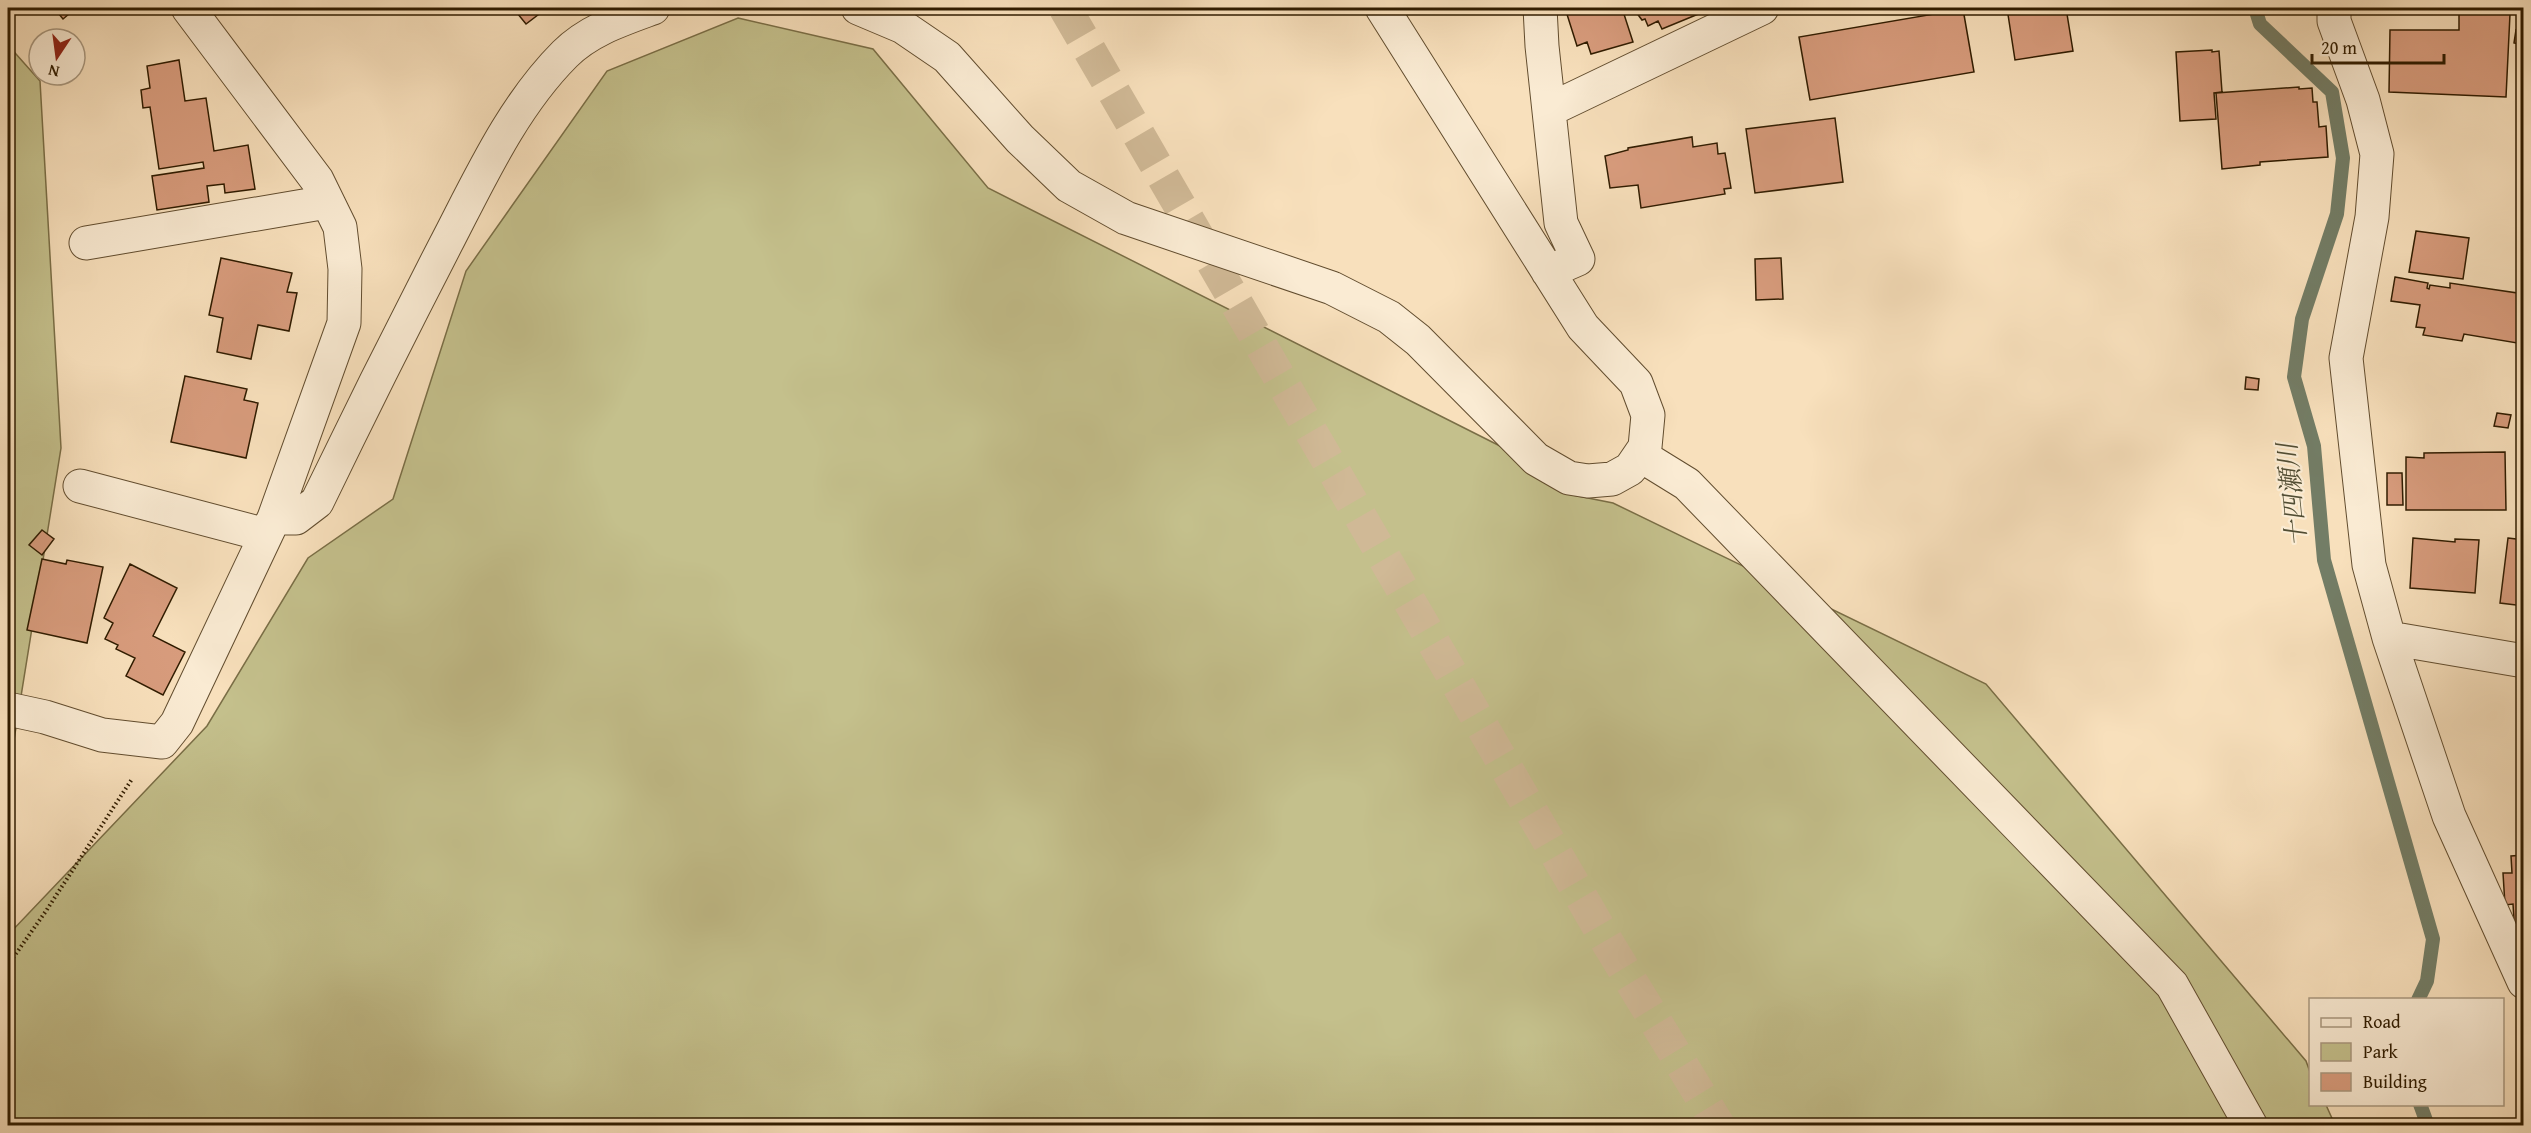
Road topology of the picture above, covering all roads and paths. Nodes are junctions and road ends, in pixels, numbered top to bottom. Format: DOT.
graph roads {
  1 [pos="188,8"];
  2 [pos="653,8"];
  3 [pos="858,8"];
  4 [pos="1382,8"];
  5 [pos="1540,8"];
  6 [pos="1762,8"];
  7 [pos="2334,8"];
  8 [pos="1550,110"];
  9 [pos="327,201"];
  10 [pos="86,243"];
  11 [pos="1548,272"];
  12 [pos="1640,455"];
  13 [pos="81,486"];
  14 [pos="270,527"];
  15 [pos="2389,638"];
  16 [pos="2523,661"];
  17 [pos="8,710"];
  18 [pos="162,742"];
  19 [pos="8,965"];
  20 [pos="2523,982"];
  21 [pos="2251,1125"];
  1 -- 9 [label="street"];
  2 -- 14 [label="street"];
  3 -- 12 [label="street"];
  4 -- 11 [label="street"];
  5 -- 8 [label="street"];
  6 -- 8 [label="street"];
  7 -- 15 [label="street"];
  8 -- 11 [label="street"];
  9 -- 10 [label="street"];
  9 -- 14 [label="street"];
  11 -- 12 [label="street"];
  12 -- 21 [label="street"];
  13 -- 14 [label="street"];
  14 -- 18 [label="street"];
  15 -- 16 [label="street"];
  15 -- 20 [label="street"];
  17 -- 18 [label="street"];
  18 -- 19 [label="path"];
}
